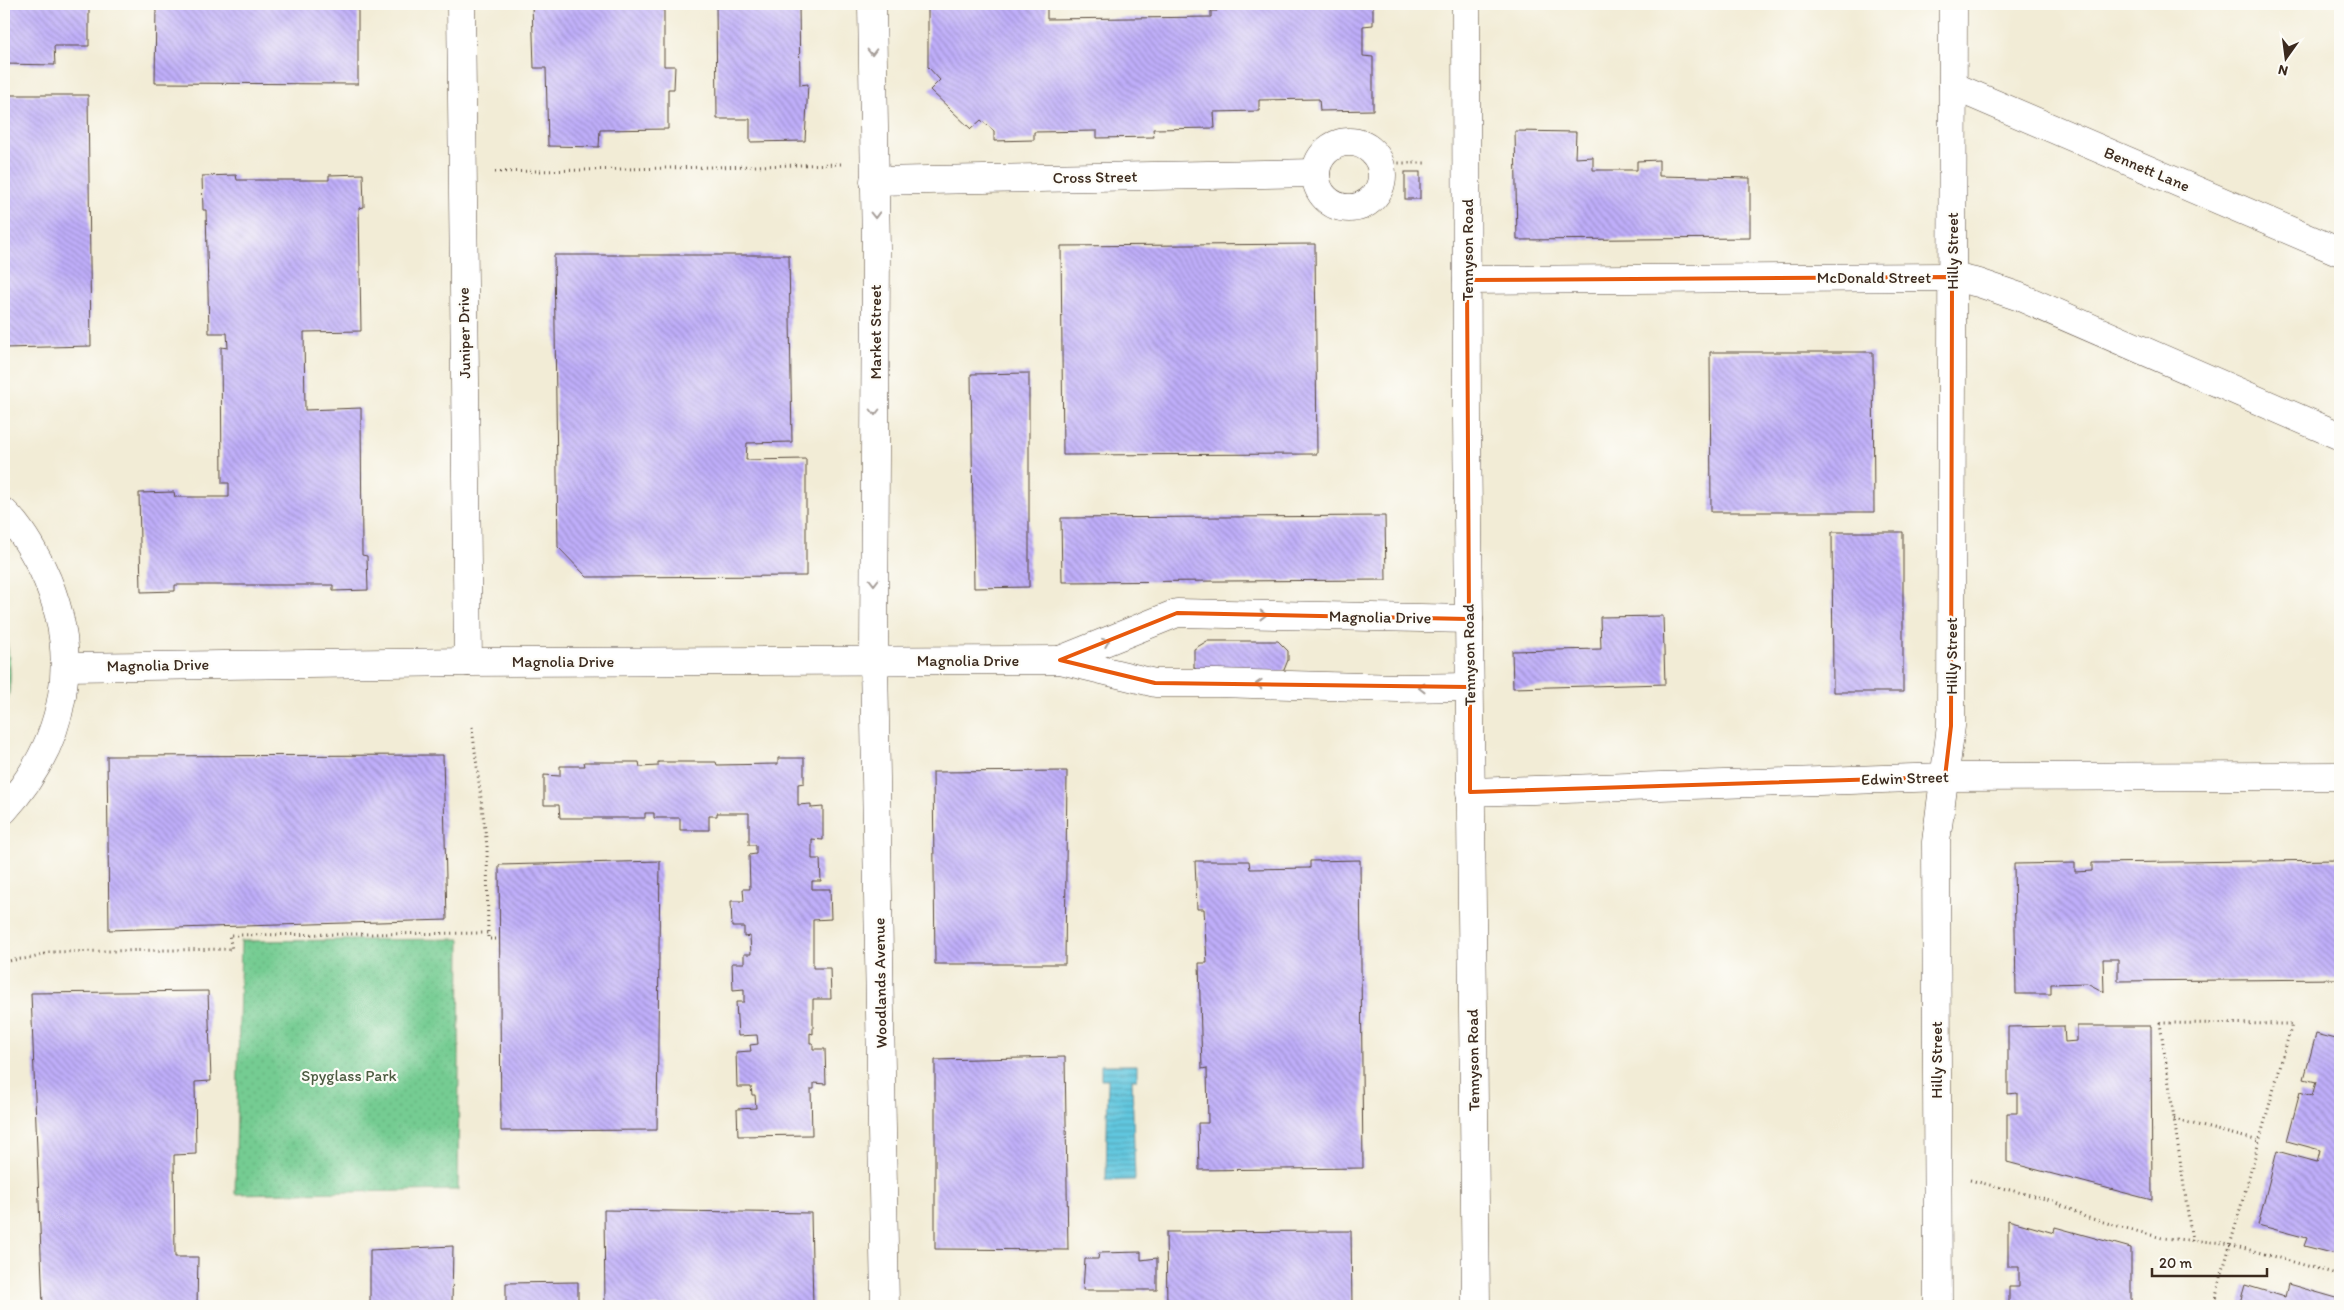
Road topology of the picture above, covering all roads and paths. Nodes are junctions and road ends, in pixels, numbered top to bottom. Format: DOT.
graph roads {
  1 [pos="461,4"];
  2 [pos="872,4"];
  3 [pos="1466,4"];
  4 [pos="1953,4"];
  5 [pos="1953,86"];
  6 [pos="1426,163"];
  7 [pos="462,172"];
  8 [pos="874,172"];
  9 [pos="1316,173"];
  10 [pos="1383,175"];
  11 [pos="2340,252"];
  12 [pos="1952,277"];
  13 [pos="1467,280"];
  14 [pos="2340,436"];
  15 [pos="4,512"];
  16 [pos="1469,619"];
  17 [pos="874,660"];
  18 [pos="1060,660"];
  19 [pos="468,662"];
  20 [pos="65,667"];
  21 [pos="1470,687"];
  22 [pos="472,727"];
  23 [pos="2340,776"];
  24 [pos="1945,777"];
  25 [pos="1470,792"];
  26 [pos="4,810"];
  27 [pos="488,933"];
  28 [pos="496,939"];
  29 [pos="5,962"];
  30 [pos="2174,1119"];
  31 [pos="2259,1141"];
  32 [pos="2004,1188"];
  33 [pos="2192,1241"];
  34 [pos="2229,1245"];
  35 [pos="2340,1275"];
  36 [pos="885,1306"];
  37 [pos="1476,1306"];
  38 [pos="1938,1306"];
  39 [pos="2213,1306"];
  1 -- 7 [label="street, Juniper Drive"];
  2 -- 8 [label="street, Market Street, one-way"];
  3 -- 13 [label="street, Tennyson Road"];
  4 -- 5 [label="street, Hilly Street"];
  5 -- 11 [label="street, Bennett Lane"];
  5 -- 12 [label="street, Hilly Street"];
  6 -- 10 [label="path"];
  7 -- 8 [label="path"];
  7 -- 19 [label="street, Juniper Drive"];
  8 -- 9 [label="street, Cross Street"];
  8 -- 17 [label="street, Market Street, one-way"];
  9 -- 10 [label="street"];
  9 -- 10 [label="street"];
  12 -- 13 [label="street, McDonald Street"];
  12 -- 14 [label="street, McDonald Street"];
  12 -- 24 [label="street, Hilly Street"];
  13 -- 16 [label="street, Tennyson Road"];
  15 -- 20 [label="street"];
  18 -- 16 [label="street, Magnolia Drive, one-way"];
  16 -- 21 [label="street, Tennyson Road"];
  17 -- 18 [label="street, Magnolia Drive"];
  17 -- 19 [label="street, Magnolia Drive"];
  17 -- 36 [label="street, Woodlands Avenue"];
  21 -- 18 [label="street, Magnolia Drive, one-way"];
  19 -- 20 [label="street, Magnolia Drive"];
  20 -- 26 [label="street"];
  21 -- 25 [label="street, Tennyson Road"];
  22 -- 27 [label="path"];
  23 -- 24 [label="street, Edwin Street"];
  24 -- 25 [label="street, Edwin Street"];
  24 -- 38 [label="street, Hilly Street"];
  25 -- 37 [label="street, Tennyson Road"];
  27 -- 28 [label="path"];
  27 -- 29 [label="path"];
  30 -- 31 [label="path"];
  30 -- 31 [label="path"];
  30 -- 33 [label="path"];
  31 -- 34 [label="path"];
  32 -- 33 [label="path"];
  33 -- 34 [label="path"];
  34 -- 35 [label="path"];
  34 -- 39 [label="path"];
}
